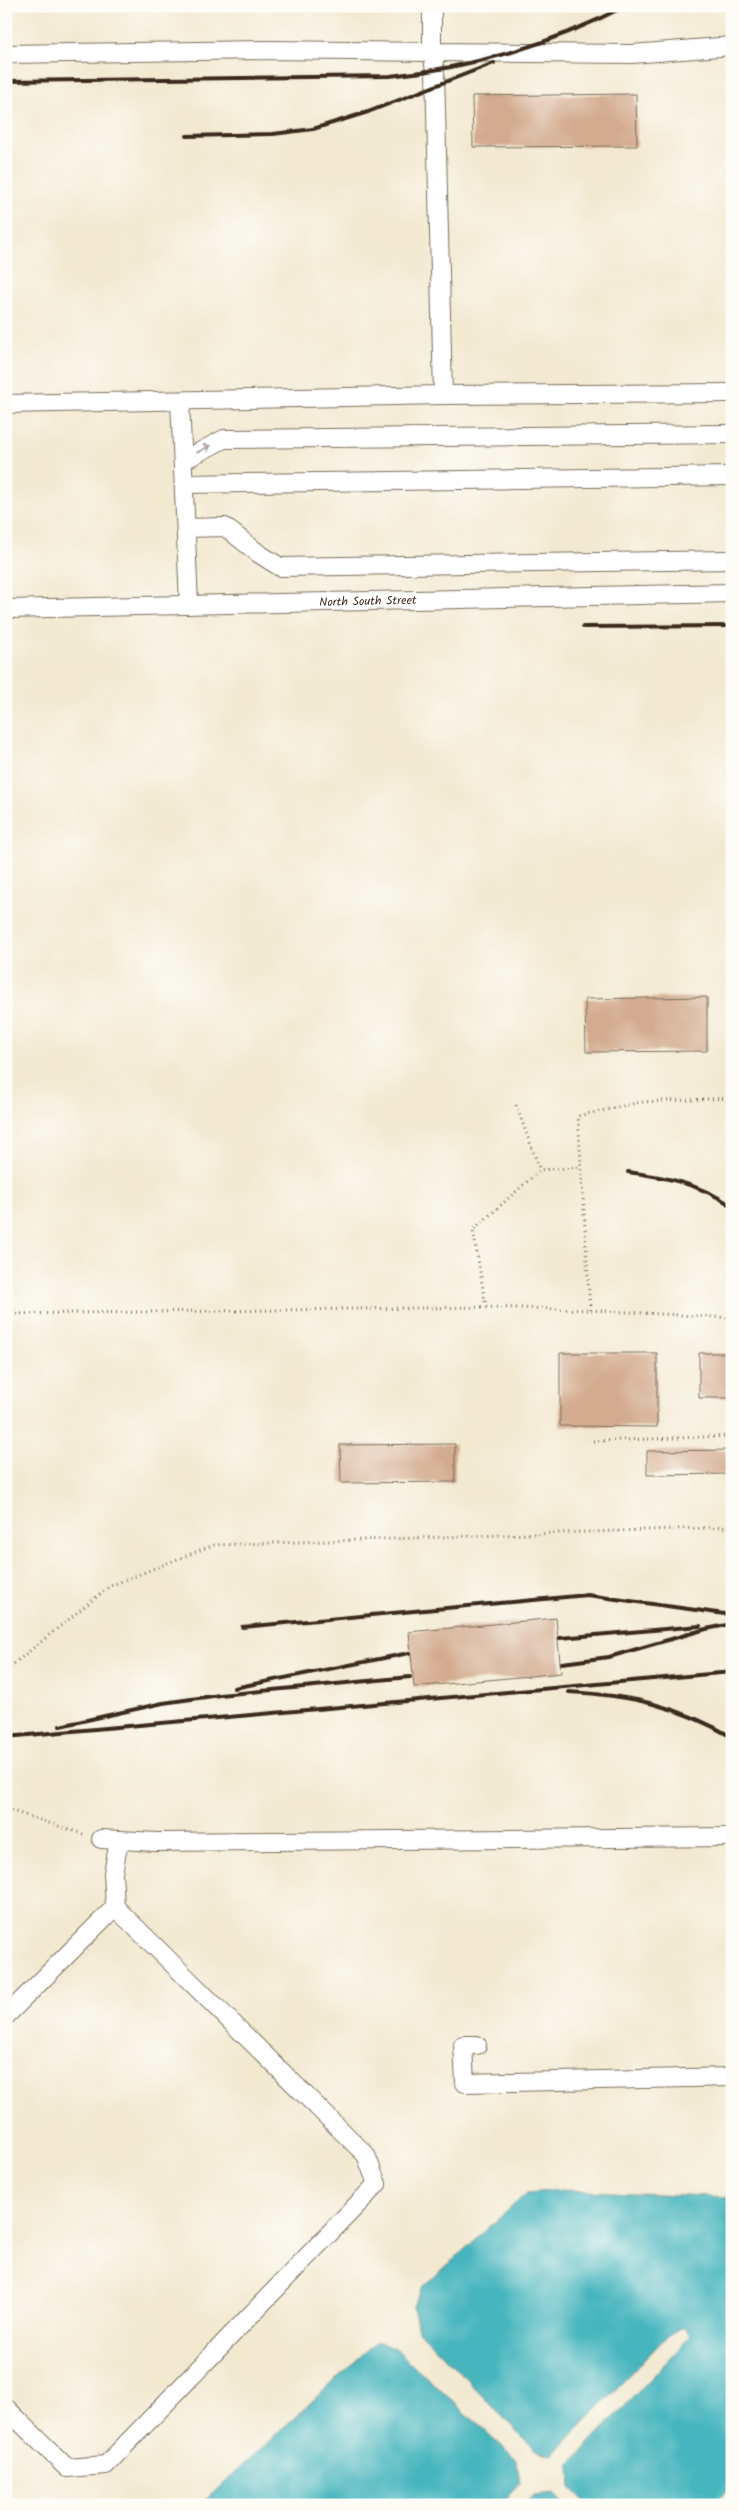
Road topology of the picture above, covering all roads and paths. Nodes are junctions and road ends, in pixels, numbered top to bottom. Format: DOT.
graph roads {
  1 [pos="432,6"];
  2 [pos="732,46"];
  3 [pos="432,52"];
  4 [pos="6,54"];
  5 [pos="732,393"];
  6 [pos="443,396"];
  7 [pos="180,401"];
  8 [pos="6,404"];
  9 [pos="732,434"];
  10 [pos="184,460"];
  11 [pos="732,476"];
  12 [pos="185,484"];
  13 [pos="186,528"];
  14 [pos="732,560"];
  15 [pos="732,594"];
  16 [pos="188,605"];
  17 [pos="6,609"];
  18 [pos="732,1098"];
  19 [pos="516,1105"];
  20 [pos="581,1167"];
  21 [pos="540,1170"];
  22 [pos="486,1307"];
  23 [pos="590,1310"];
  24 [pos="6,1314"];
  25 [pos="732,1318"];
  26 [pos="732,1436"];
  27 [pos="593,1441"];
  28 [pos="732,1527"];
  29 [pos="6,1670"];
  30 [pos="6,1809"];
  31 [pos="732,1837"];
  32 [pos="101,1839"];
  33 [pos="119,1841"];
  34 [pos="115,1906"];
  35 [pos="6,2016"];
  36 [pos="478,2045"];
  37 [pos="732,2077"];
  38 [pos="6,2408"];
  1 -- 3 [label="lane"];
  2 -- 3 [label="lane"];
  3 -- 4 [label="lane"];
  3 -- 6 [label="lane"];
  5 -- 6 [label="lane"];
  6 -- 7 [label="lane"];
  7 -- 8 [label="lane"];
  7 -- 10 [label="lane"];
  10 -- 9 [label="lane, one-way"];
  10 -- 12 [label="lane"];
  11 -- 12 [label="lane"];
  12 -- 13 [label="lane"];
  13 -- 14 [label="lane"];
  13 -- 16 [label="lane"];
  15 -- 16 [label="lane, North South Street"];
  16 -- 17 [label="lane, North South Street"];
  18 -- 20 [label="path"];
  19 -- 21 [label="path"];
  20 -- 21 [label="path"];
  20 -- 23 [label="path"];
  21 -- 22 [label="path"];
  22 -- 23 [label="path"];
  22 -- 24 [label="path"];
  23 -- 25 [label="path"];
  26 -- 27 [label="path"];
  28 -- 29 [label="path"];
  30 -- 32 [label="path"];
  31 -- 33 [label="lane"];
  32 -- 33 [label="lane"];
  33 -- 34 [label="lane"];
  34 -- 35 [label="lane"];
  34 -- 38 [label="lane"];
  36 -- 37 [label="lane"];
}
